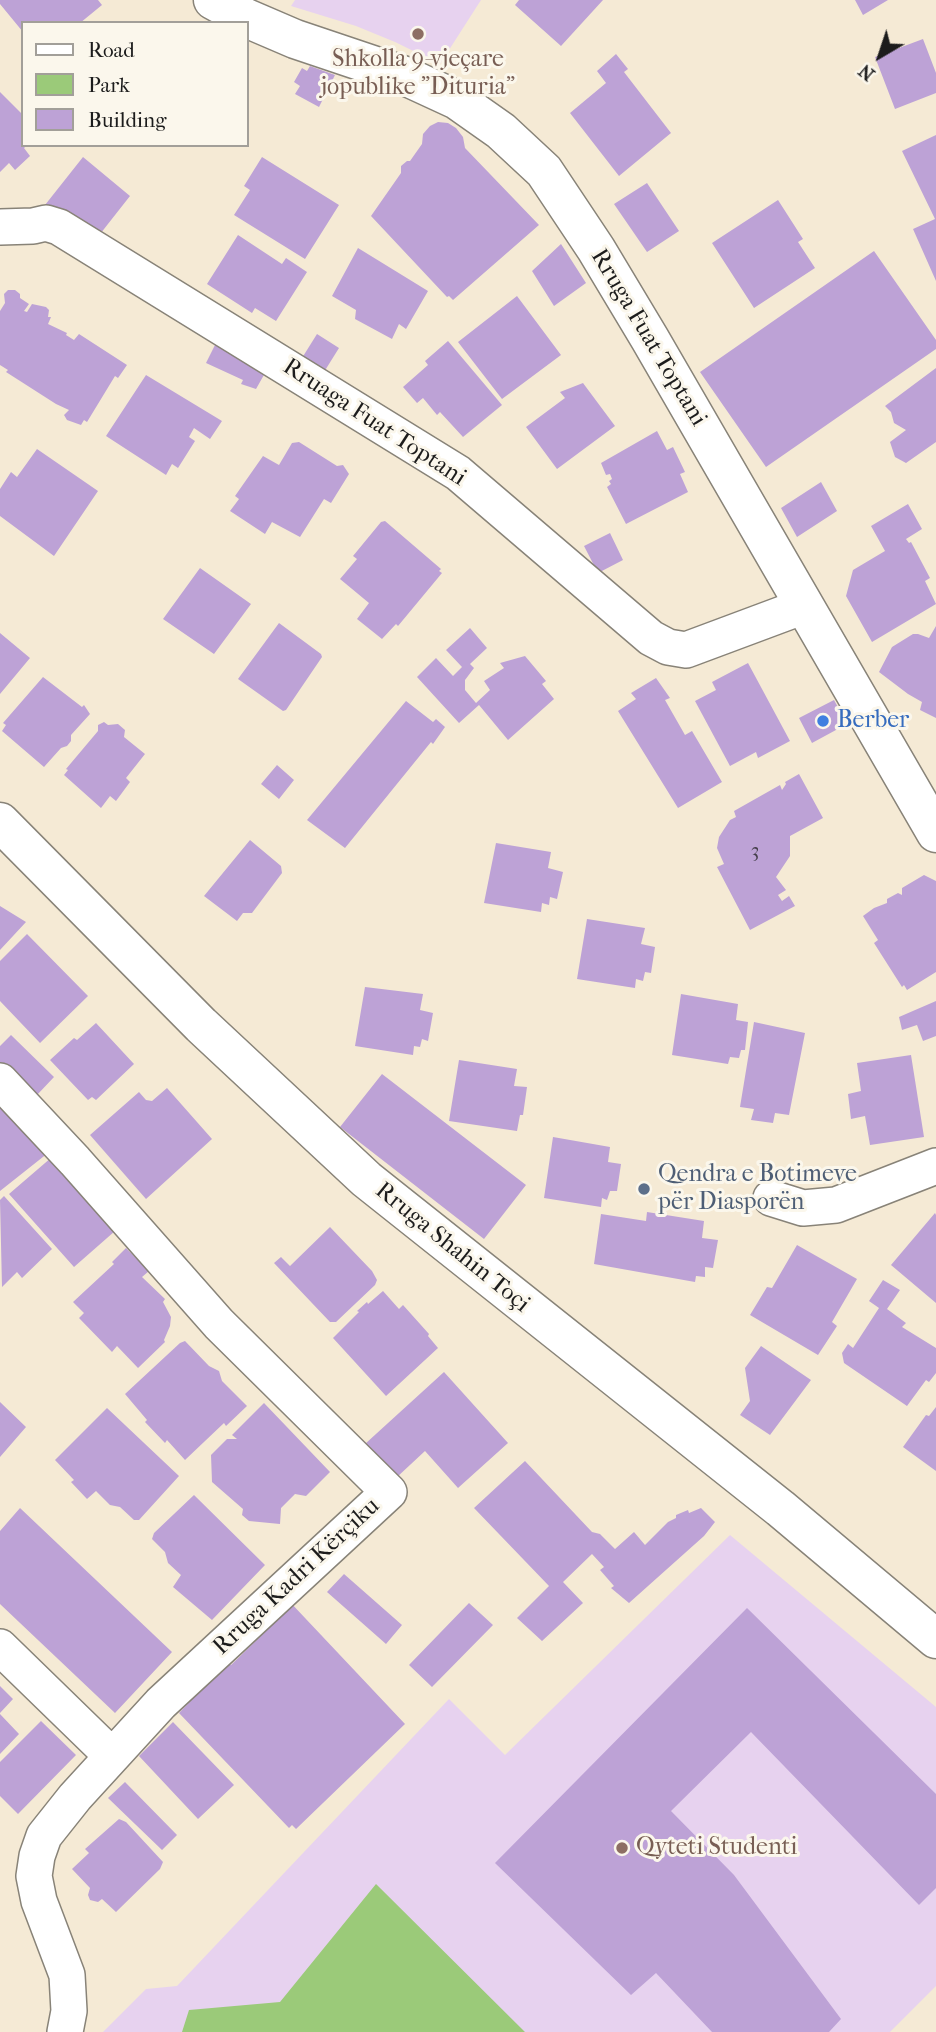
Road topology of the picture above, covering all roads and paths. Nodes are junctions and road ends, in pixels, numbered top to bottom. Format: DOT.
graph roads {
  1 [pos="213,0"];
  2 [pos="0,227"];
  3 [pos="804,606"];
  4 [pos="0,822"];
  5 [pos="936,833"];
  6 [pos="0,1081"];
  7 [pos="936,1167"];
  8 [pos="771,1198"];
  9 [pos="936,1639"];
  10 [pos="0,1647"];
  11 [pos="112,1756"];
  12 [pos="65,2032"];
  1 -- 3 [label="street, Rruga Fuat Toptani"];
  2 -- 3 [label="street, Rruaga Fuat Toptani"];
  3 -- 5 [label="street, Rruga Fuat Toptani"];
  4 -- 9 [label="street, Rruga Shahin Toçi"];
  6 -- 11 [label="street, Rruga Kadri Kërçiku"];
  7 -- 8 [label="street"];
  10 -- 11 [label="street"];
  11 -- 12 [label="street, Rruga Kadri Kërçiku"];
}
